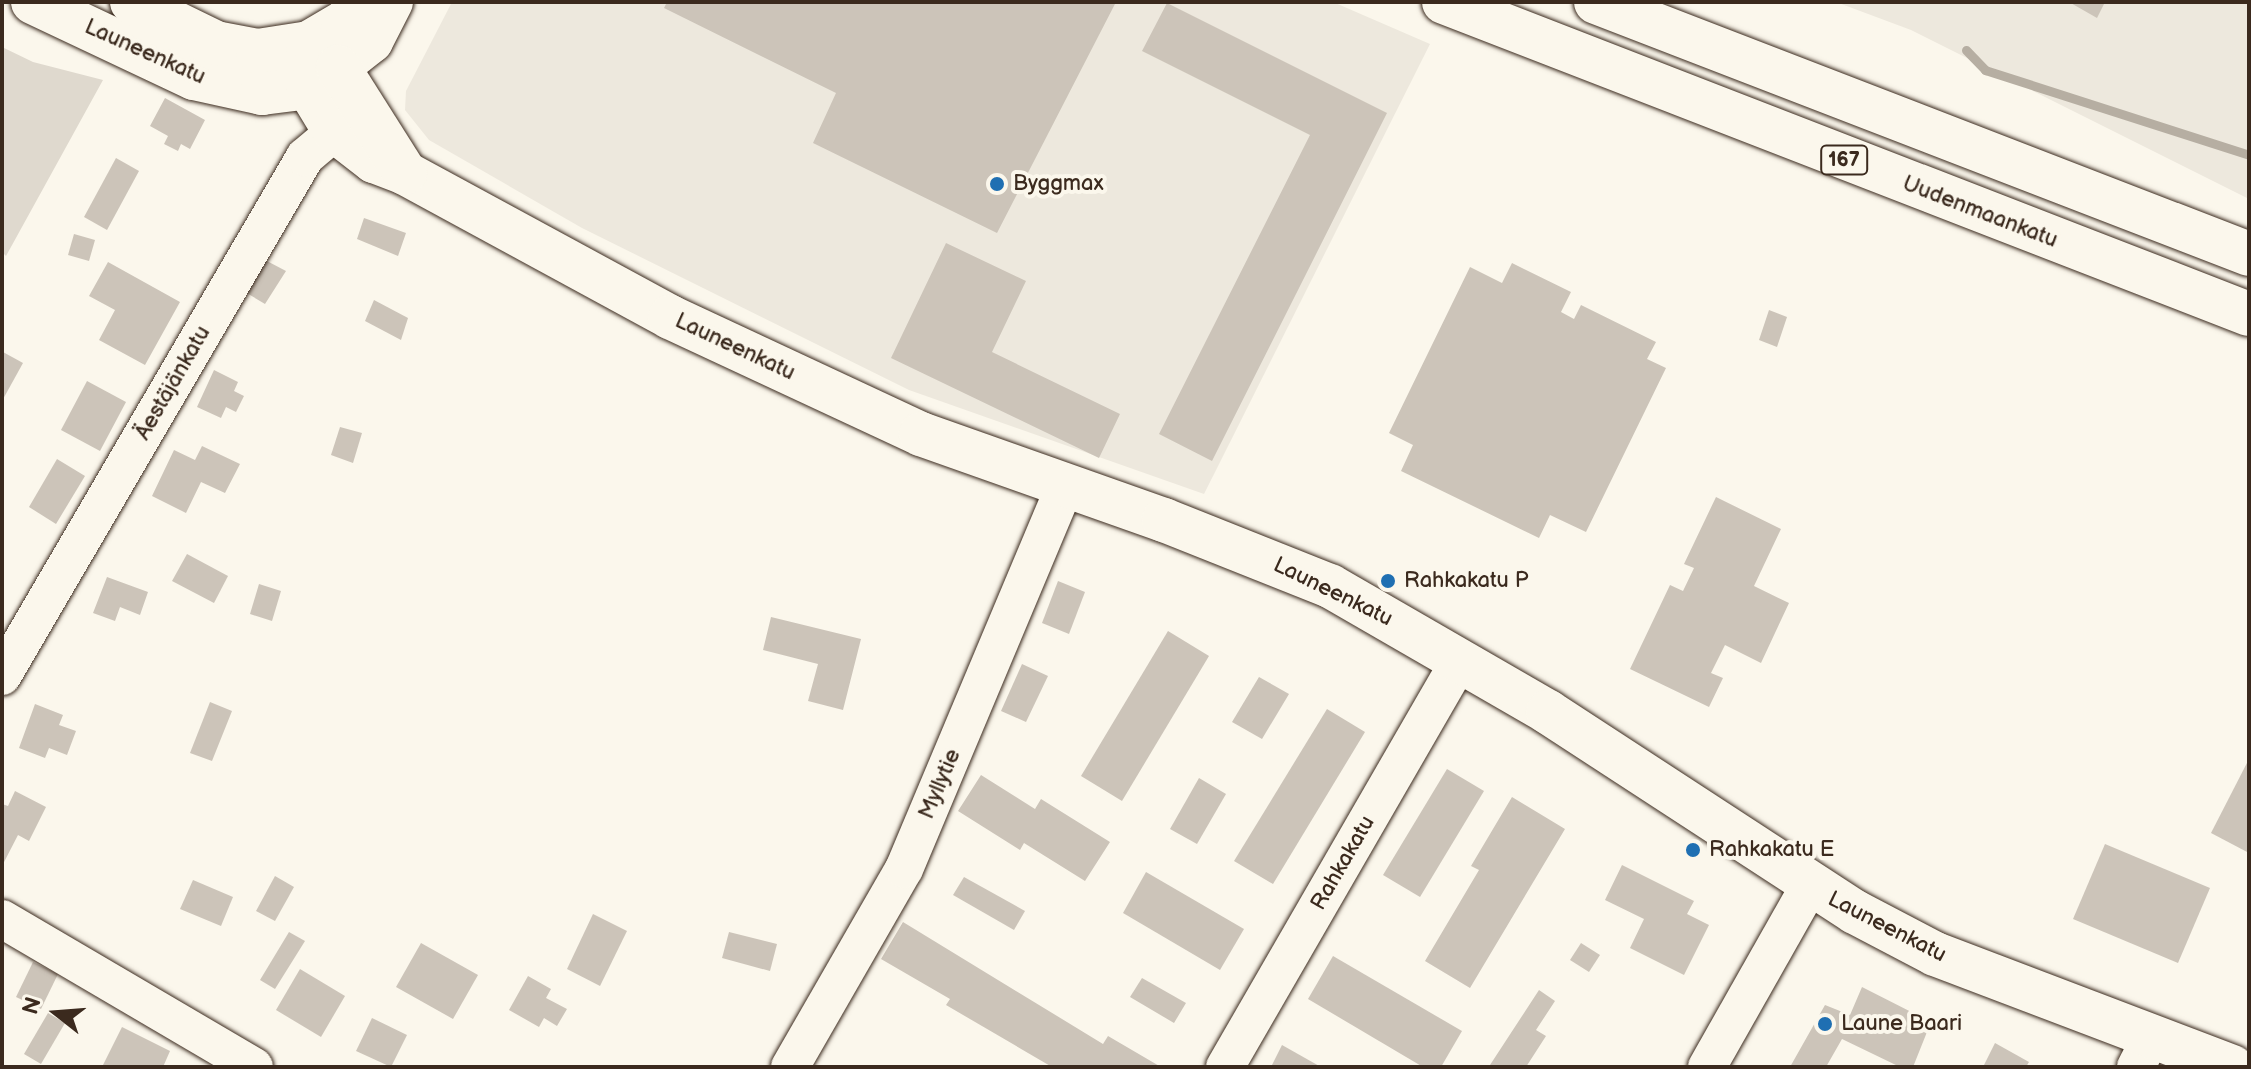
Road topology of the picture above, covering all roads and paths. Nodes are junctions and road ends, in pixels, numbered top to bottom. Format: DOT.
graph roads {
  1 [pos="33,2"];
  2 [pos="132,2"];
  3 [pos="362,2"];
  4 [pos="391,2"];
  5 [pos="1444,2"];
  6 [pos="1596,2"];
  7 [pos="318,66"];
  8 [pos="350,118"];
  9 [pos="2249,254"];
  10 [pos="2249,314"];
  11 [pos="1064,488"];
  12 [pos="1461,659"];
  13 [pos="2,676"];
  14 [pos="1809,887"];
  15 [pos="2,919"];
  16 [pos="2144,1053"];
  17 [pos="254,1067"];
  18 [pos="790,1067"];
  19 [pos="1225,1067"];
  20 [pos="1707,1067"];
  21 [pos="2232,1067"];
  1 -- 7 [label="street, Launeenkatu"];
  2 -- 7 [label="street, Launeenkatu"];
  3 -- 7 [label="street"];
  4 -- 7 [label="street"];
  5 -- 10 [label="street, Uudenmaankatu / 167"];
  6 -- 9 [label="street"];
  7 -- 8 [label="street, Launeenkatu"];
  8 -- 11 [label="street, Launeenkatu"];
  8 -- 13 [label="street, Äestäjänkatu"];
  11 -- 12 [label="street, Launeenkatu"];
  11 -- 18 [label="street, Myllytie"];
  12 -- 14 [label="street, Launeenkatu"];
  12 -- 19 [label="street, Rahkakatu"];
  14 -- 16 [label="street, Launeenkatu"];
  14 -- 20 [label="street"];
  15 -- 17 [label="street"];
  16 -- 21 [label="street, Launeenkatu"];
}
